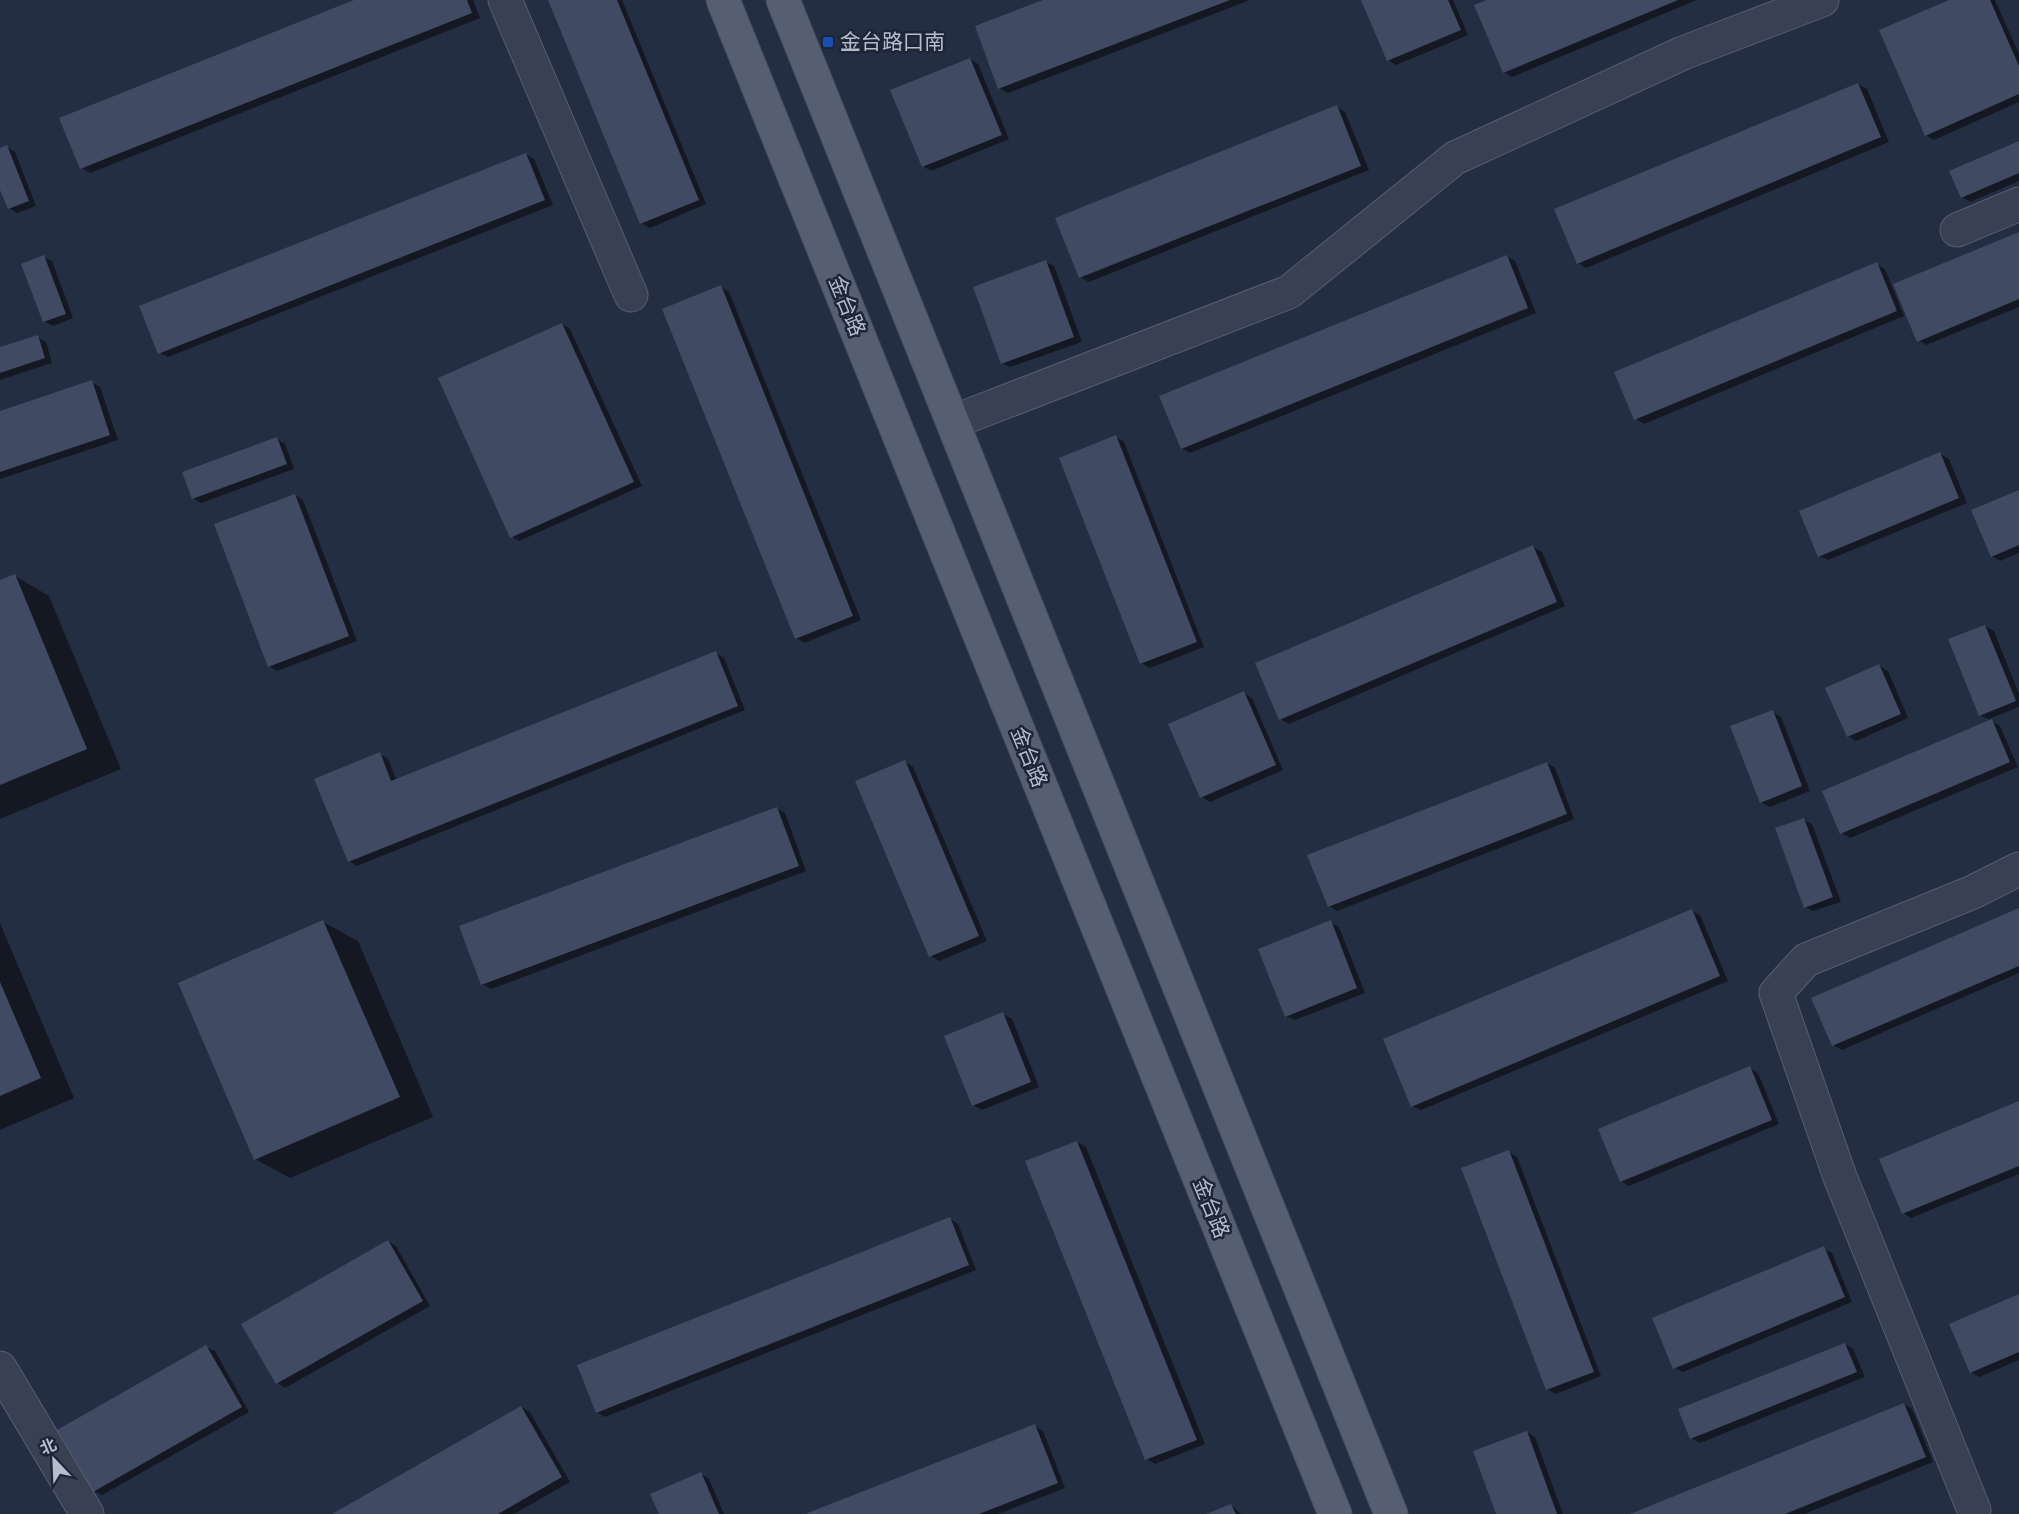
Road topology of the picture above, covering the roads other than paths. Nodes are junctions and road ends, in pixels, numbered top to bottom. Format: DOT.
graph roads {
  1 [pos="505,0"];
  2 [pos="723,0"];
  3 [pos="783,0"];
  4 [pos="1822,0"];
  5 [pos="2019,204"];
  6 [pos="1957,230"];
  7 [pos="631,296"];
  8 [pos="952,422"];
  9 [pos="2019,869"];
  10 [pos="0,1368"];
  11 [pos="1974,1510"];
  12 [pos="87,1514"];
  13 [pos="1335,1514"];
  14 [pos="1391,1514"];
  1 -- 7 [label="street"];
  2 -- 13 [label="main road, 金台路"];
  3 -- 8 [label="main road"];
  4 -- 8 [label="street"];
  5 -- 6 [label="street"];
  8 -- 14 [label="main road"];
  9 -- 11 [label="street"];
  10 -- 12 [label="street"];
}
